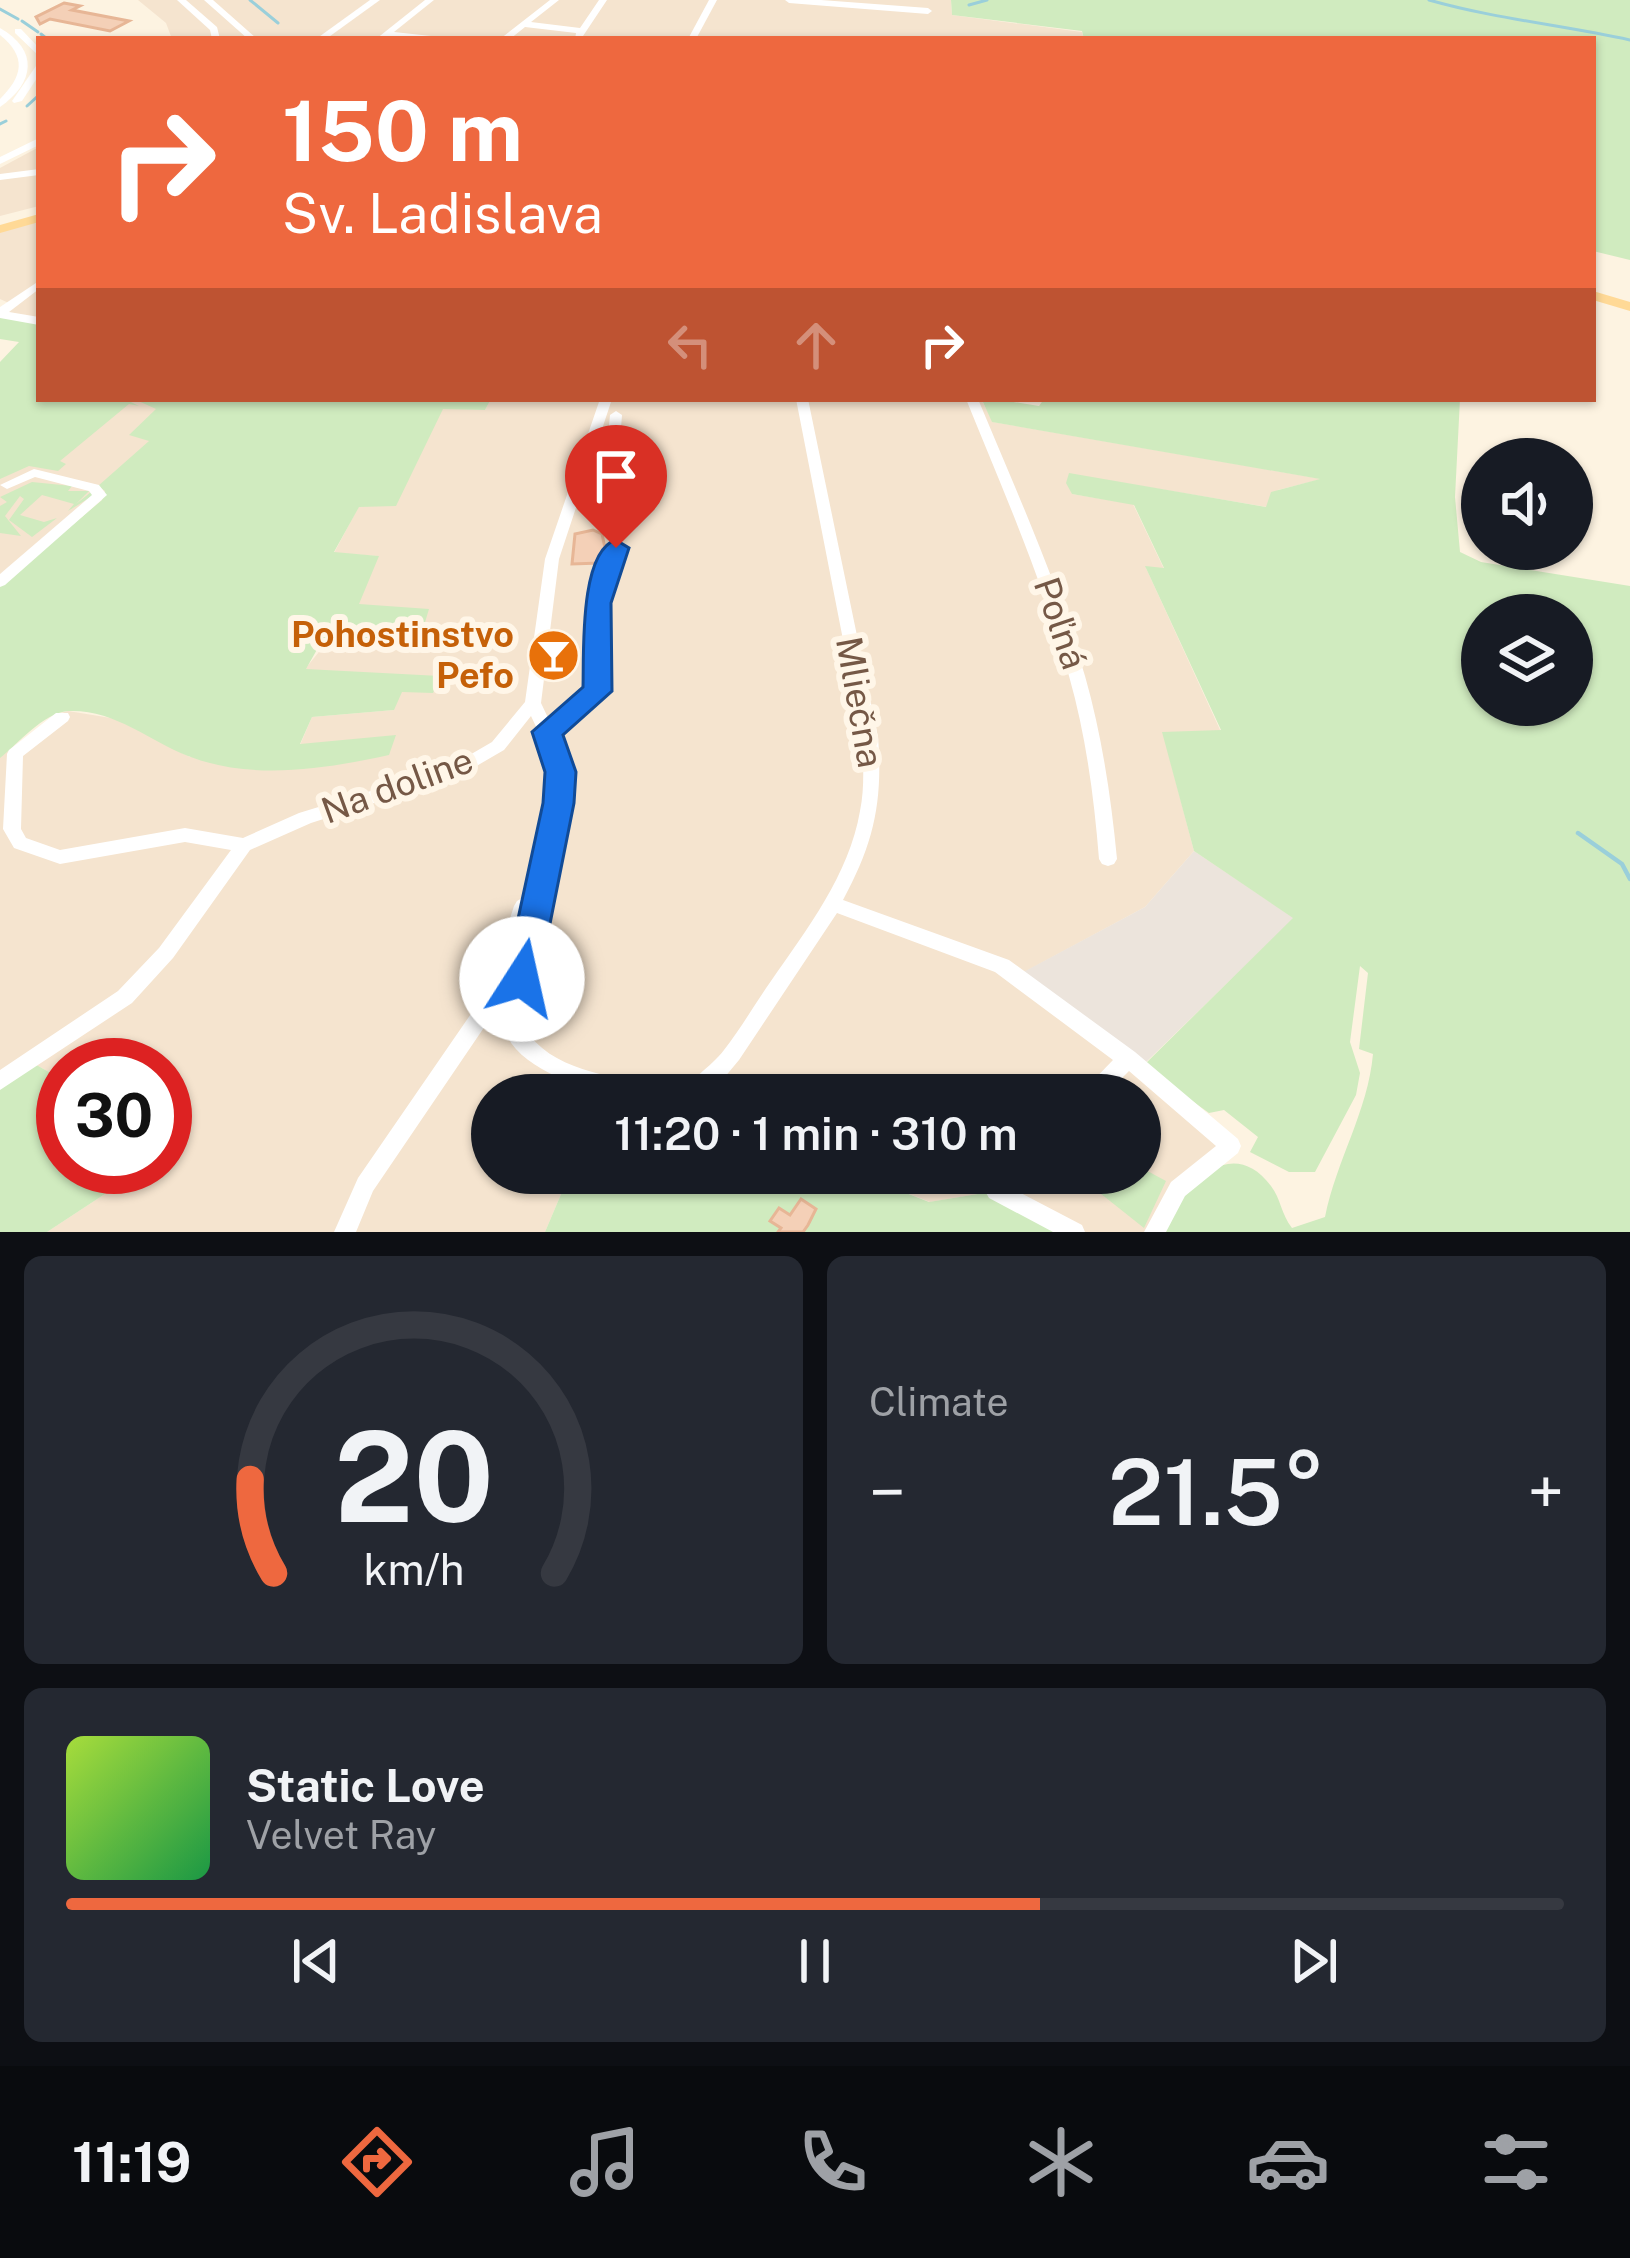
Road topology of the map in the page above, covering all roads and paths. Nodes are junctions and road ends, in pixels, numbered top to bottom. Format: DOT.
graph roads {
  1 [pos="181,0"];
  2 [pos="208,0"];
  3 [pos="376,0"];
  4 [pos="430,0"];
  5 [pos="555,0"];
  6 [pos="603,0"];
  7 [pos="713,0"];
  8 [pos="789,0"];
  9 [pos="844,2"];
  10 [pos="928,11"];
  11 [pos="0,21"];
  12 [pos="523,24"];
  13 [pos="0,31"];
  14 [pos="579,35"];
  15 [pos="215,36"];
  16 [pos="250,36"];
  17 [pos="324,36"];
  18 [pos="385,36"];
  19 [pos="508,36"];
  20 [pos="694,36"];
  21 [pos="19,38"];
  22 [pos="0,43"];
  23 [pos="36,51"];
  24 [pos="36,74"];
  25 [pos="0,104"];
  26 [pos="0,114"];
  27 [pos="36,140"];
  28 [pos="0,158"];
  29 [pos="36,172"];
  30 [pos="0,177"];
  31 [pos="36,219"];
  32 [pos="0,229"];
  33 [pos="36,286"];
  34 [pos="1596,296"];
  35 [pos="1630,307"];
  36 [pos="0,313"];
  37 [pos="36,320"];
  38 [pos="605,402"];
  39 [pos="803,402"];
  40 [pos="973,402"];
  41 [pos="616,416"];
  42 [pos="7,485"];
  43 [pos="0,582"];
  44 [pos="533,703"];
  45 [pos="62,716"];
  46 [pos="547,732"];
  47 [pos="244,845"];
  48 [pos="1108,859"];
  49 [pos="536,898"];
  50 [pos="836,905"];
  51 [pos="1128,1058"];
  52 [pos="587,1074"];
  53 [pos="710,1074"];
  54 [pos="1112,1074"];
  55 [pos="0,1081"];
  56 [pos="1002,1194"];
  57 [pos="345,1232"];
  58 [pos="1074,1232"];
  59 [pos="1155,1232"];
  1 -- 15 [label="street"];
  2 -- 16 [label="street"];
  3 -- 17 [label="street"];
  4 -- 18 [label="street"];
  5 -- 12 [label="street"];
  6 -- 14 [label="street"];
  7 -- 20 [label="street"];
  8 -- 9 [label="street"];
  9 -- 10 [label="street"];
  11 -- 21 [label="street"];
  12 -- 14 [label="street"];
  12 -- 19 [label="street"];
  13 -- 21 [label="street"];
  21 -- 22 [label="street"];
  21 -- 23 [label="street"];
  21 -- 25 [label="street"];
  24 -- 26 [label="street"];
  27 -- 28 [label="street"];
  29 -- 30 [label="street"];
  31 -- 32 [label="main road"];
  33 -- 36 [label="street"];
  34 -- 35 [label="main road"];
  36 -- 37 [label="street"];
  38 -- 44 [label="street"];
  39 -- 50 [label="street, Mliečna"];
  40 -- 48 [label="street, Poľná"];
  41 -- 46 [label="street"];
  42 -- 43 [label="street"];
  44 -- 46 [label="street"];
  44 -- 47 [label="street, Na doline"];
  45 -- 47 [label="street"];
  46 -- 49 [label="street"];
  47 -- 55 [label="street, Na doline"];
  49 -- 52 [label="street"];
  49 -- 57 [label="street"];
  50 -- 51 [label="street"];
  50 -- 53 [label="street, Mliečna"];
  51 -- 54 [label="street"];
  51 -- 59 [label="street"];
  56 -- 58 [label="street"];
}
